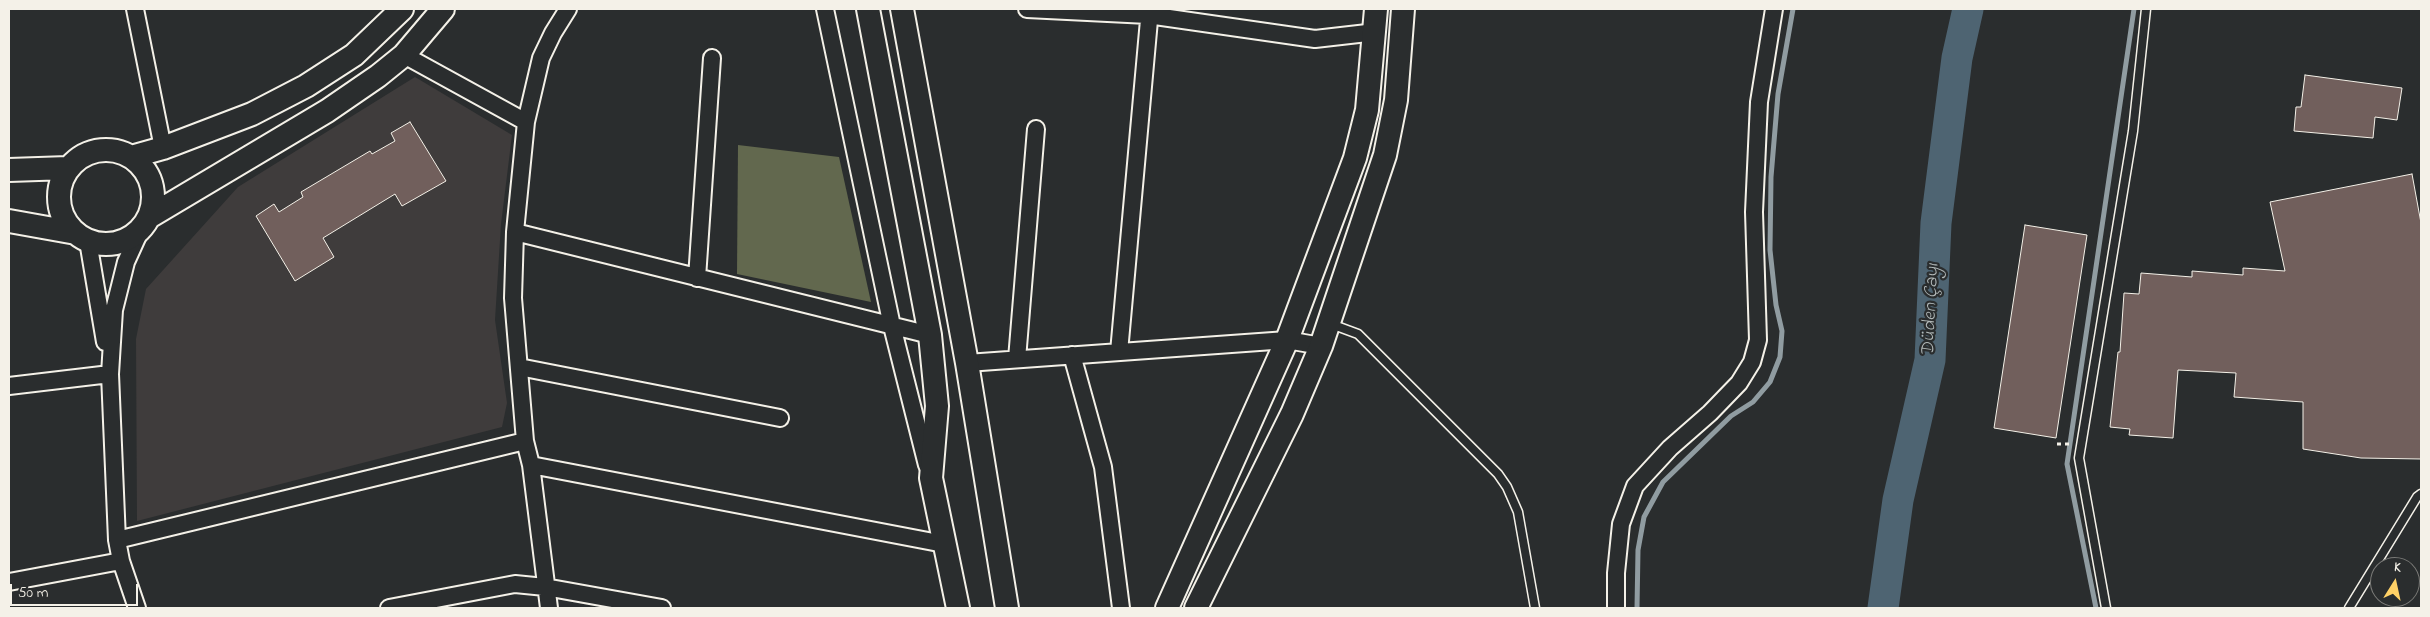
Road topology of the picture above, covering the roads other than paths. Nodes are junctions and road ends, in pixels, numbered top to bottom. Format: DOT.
graph roads {
  1 [pos="135,9"];
  2 [pos="443,9"];
  3 [pos="568,9"];
  4 [pos="825,9"];
  5 [pos="868,9"];
  6 [pos="902,9"];
  7 [pos="1027,9"];
  8 [pos="1376,9"];
  9 [pos="1403,9"];
  10 [pos="1774,9"];
  11 [pos="2146,9"];
  12 [pos="1091,10"];
  13 [pos="1149,12"];
  14 [pos="392,13"];
  15 [pos="1376,32"];
  16 [pos="404,55"];
  17 [pos="712,58"];
  18 [pos="526,122"];
  19 [pos="1036,129"];
  20 [pos="163,148"];
  21 [pos="131,157"];
  22 [pos="68,168"];
  23 [pos="9,170"];
  24 [pos="9,221"];
  25 [pos="145,223"];
  26 [pos="515,232"];
  27 [pos="82,237"];
  28 [pos="697,278"];
  29 [pos="1329,323"];
  30 [pos="892,326"];
  31 [pos="930,336"];
  32 [pos="1288,340"];
  33 [pos="1321,346"];
  34 [pos="1118,352"];
  35 [pos="1072,355"];
  36 [pos="1016,359"];
  37 [pos="967,363"];
  38 [pos="519,367"];
  39 [pos="110,374"];
  40 [pos="9,386"];
  41 [pos="780,418"];
  42 [pos="525,441"];
  43 [pos="531,466"];
  44 [pos="931,478"];
  45 [pos="2421,494"];
  46 [pos="117,540"];
  47 [pos="944,544"];
  48 [pos="121,561"];
  49 [pos="9,582"];
  50 [pos="545,587"];
  51 [pos="137,608"];
  52 [pos="389,608"];
  53 [pos="548,608"];
  54 [pos="662,608"];
  55 [pos="958,608"];
  56 [pos="1007,608"];
  57 [pos="1121,608"];
  58 [pos="1167,608"];
  59 [pos="1196,608"];
  60 [pos="1535,608"];
  61 [pos="1616,608"];
  62 [pos="2106,608"];
  63 [pos="2349,608"];
  1 -- 20 [label="street"];
  2 -- 16 [label="street"];
  3 -- 18 [label="street"];
  4 -- 30 [label="street"];
  5 -- 31 [label="street"];
  6 -- 37 [label="street"];
  7 -- 12 [label="street"];
  8 -- 15 [label="street"];
  9 -- 29 [label="street"];
  10 -- 61 [label="street"];
  11 -- 62 [label="lane"];
  12 -- 13 [label="street"];
  13 -- 15 [label="street"];
  13 -- 34 [label="street"];
  14 -- 20 [label="street"];
  15 -- 32 [label="street"];
  16 -- 18 [label="street"];
  16 -- 25 [label="street"];
  17 -- 28 [label="street"];
  18 -- 26 [label="street"];
  19 -- 36 [label="street"];
  20 -- 21 [label="street"];
  21 -- 22 [label="street"];
  21 -- 25 [label="street"];
  22 -- 23 [label="street"];
  22 -- 27 [label="street"];
  24 -- 27 [label="street"];
  25 -- 27 [label="street"];
  25 -- 39 [label="street"];
  26 -- 28 [label="street"];
  26 -- 38 [label="street"];
  27 -- 39 [label="street"];
  28 -- 30 [label="street"];
  29 -- 33 [label="street"];
  29 -- 60 [label="lane"];
  30 -- 31 [label="street"];
  30 -- 44 [label="street"];
  31 -- 44 [label="street"];
  32 -- 33 [label="street"];
  32 -- 34 [label="street"];
  32 -- 58 [label="street"];
  33 -- 59 [label="street"];
  34 -- 35 [label="street"];
  35 -- 36 [label="street"];
  35 -- 57 [label="street"];
  36 -- 37 [label="street"];
  37 -- 56 [label="street"];
  38 -- 41 [label="street"];
  38 -- 42 [label="street"];
  39 -- 40 [label="street"];
  39 -- 46 [label="street"];
  42 -- 43 [label="street"];
  42 -- 46 [label="street"];
  43 -- 47 [label="street"];
  43 -- 50 [label="street"];
  44 -- 47 [label="street"];
  45 -- 63 [label="lane"];
  46 -- 48 [label="street"];
  47 -- 55 [label="street"];
  48 -- 49 [label="street"];
  48 -- 51 [label="street"];
  50 -- 52 [label="street"];
  50 -- 53 [label="street"];
  50 -- 54 [label="street"];
}
